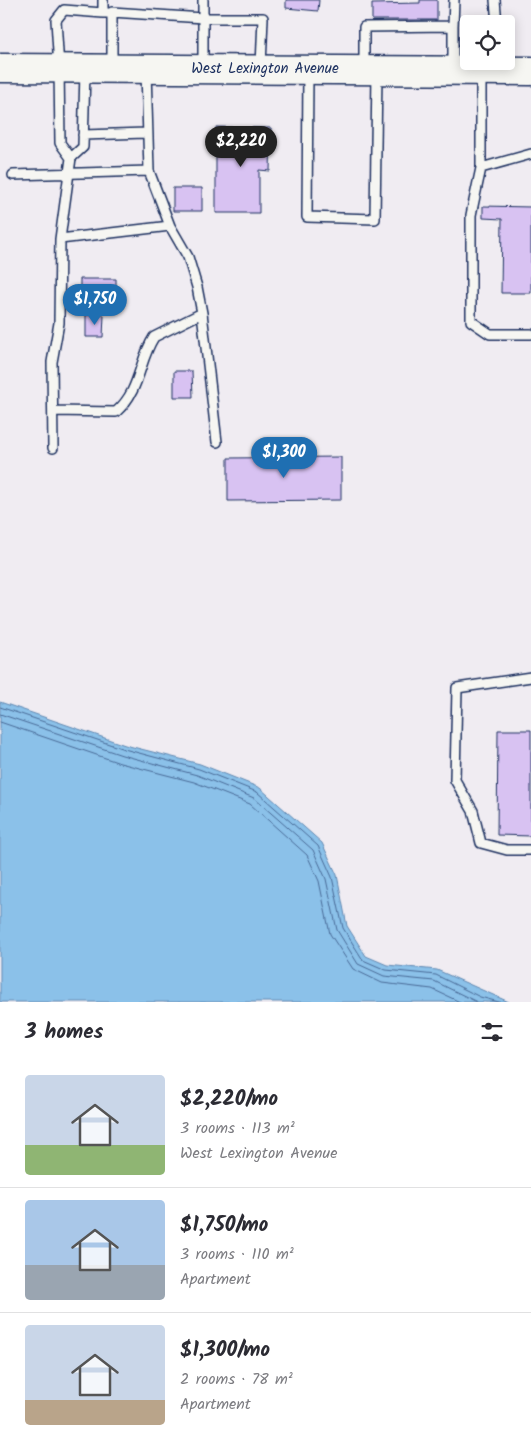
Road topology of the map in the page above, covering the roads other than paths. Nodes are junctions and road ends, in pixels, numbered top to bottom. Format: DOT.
graph roads {
  1 [pos="103,0"];
  2 [pos="203,0"];
  3 [pos="454,0"];
  4 [pos="495,0"];
  5 [pos="64,5"];
  6 [pos="108,13"];
  7 [pos="496,15"];
  8 [pos="203,18"];
  9 [pos="453,26"];
  10 [pos="0,68"];
  11 [pos="72,68"];
  12 [pos="112,68"];
  13 [pos="146,68"];
  14 [pos="203,69"];
  15 [pos="261,69"];
  16 [pos="308,69"];
  17 [pos="515,69"];
  18 [pos="371,70"];
  19 [pos="453,70"];
  20 [pos="460,70"];
  21 [pos="495,70"];
  22 [pos="531,71"];
  23 [pos="146,133"];
  24 [pos="83,135"];
  25 [pos="531,154"];
  26 [pos="71,158"];
  27 [pos="481,168"];
  28 [pos="149,172"];
  29 [pos="13,175"];
  30 [pos="69,175"];
  31 [pos="170,226"];
  32 [pos="60,239"];
  33 [pos="202,313"];
  34 [pos="531,334"];
  35 [pos="53,411"];
  36 [pos="217,442"];
  37 [pos="54,448"];
  38 [pos="531,677"];
  39 [pos="531,850"];
  1 -- 6 [label="lane"];
  2 -- 8 [label="lane"];
  3 -- 9 [label="lane"];
  4 -- 7 [label="lane"];
  5 -- 6 [label="lane"];
  5 -- 11 [label="lane"];
  6 -- 8 [label="lane"];
  6 -- 12 [label="lane"];
  8 -- 14 [label="lane"];
  8 -- 15 [label="lane"];
  9 -- 18 [label="lane"];
  9 -- 19 [label="lane"];
  10 -- 11 [label="main road, West Lexington Avenue"];
  11 -- 12 [label="main road, West Lexington Avenue"];
  11 -- 24 [label="lane"];
  11 -- 26 [label="lane"];
  12 -- 13 [label="main road, West Lexington Avenue"];
  13 -- 14 [label="main road, West Lexington Avenue"];
  13 -- 23 [label="lane"];
  14 -- 15 [label="main road, West Lexington Avenue"];
  15 -- 16 [label="main road, West Lexington Avenue"];
  16 -- 18 [label="main road, West Lexington Avenue"];
  16 -- 18 [label="lane"];
  17 -- 22 [label="main road, West Lexington Avenue"];
  18 -- 19 [label="main road, West Lexington Avenue"];
  19 -- 20 [label="main road, West Lexington Avenue"];
  21 -- 27 [label="lane"];
  23 -- 24 [label="lane"];
  23 -- 28 [label="lane"];
  24 -- 26 [label="lane"];
  25 -- 27 [label="lane"];
  26 -- 30 [label="lane"];
  27 -- 34 [label="lane"];
  28 -- 30 [label="lane"];
  28 -- 31 [label="lane"];
  29 -- 30 [label="lane"];
  30 -- 32 [label="lane"];
  31 -- 32 [label="lane"];
  31 -- 33 [label="lane"];
  32 -- 35 [label="lane"];
  33 -- 35 [label="lane"];
  33 -- 36 [label="lane"];
  35 -- 37 [label="lane"];
  38 -- 39 [label="lane"];
}
